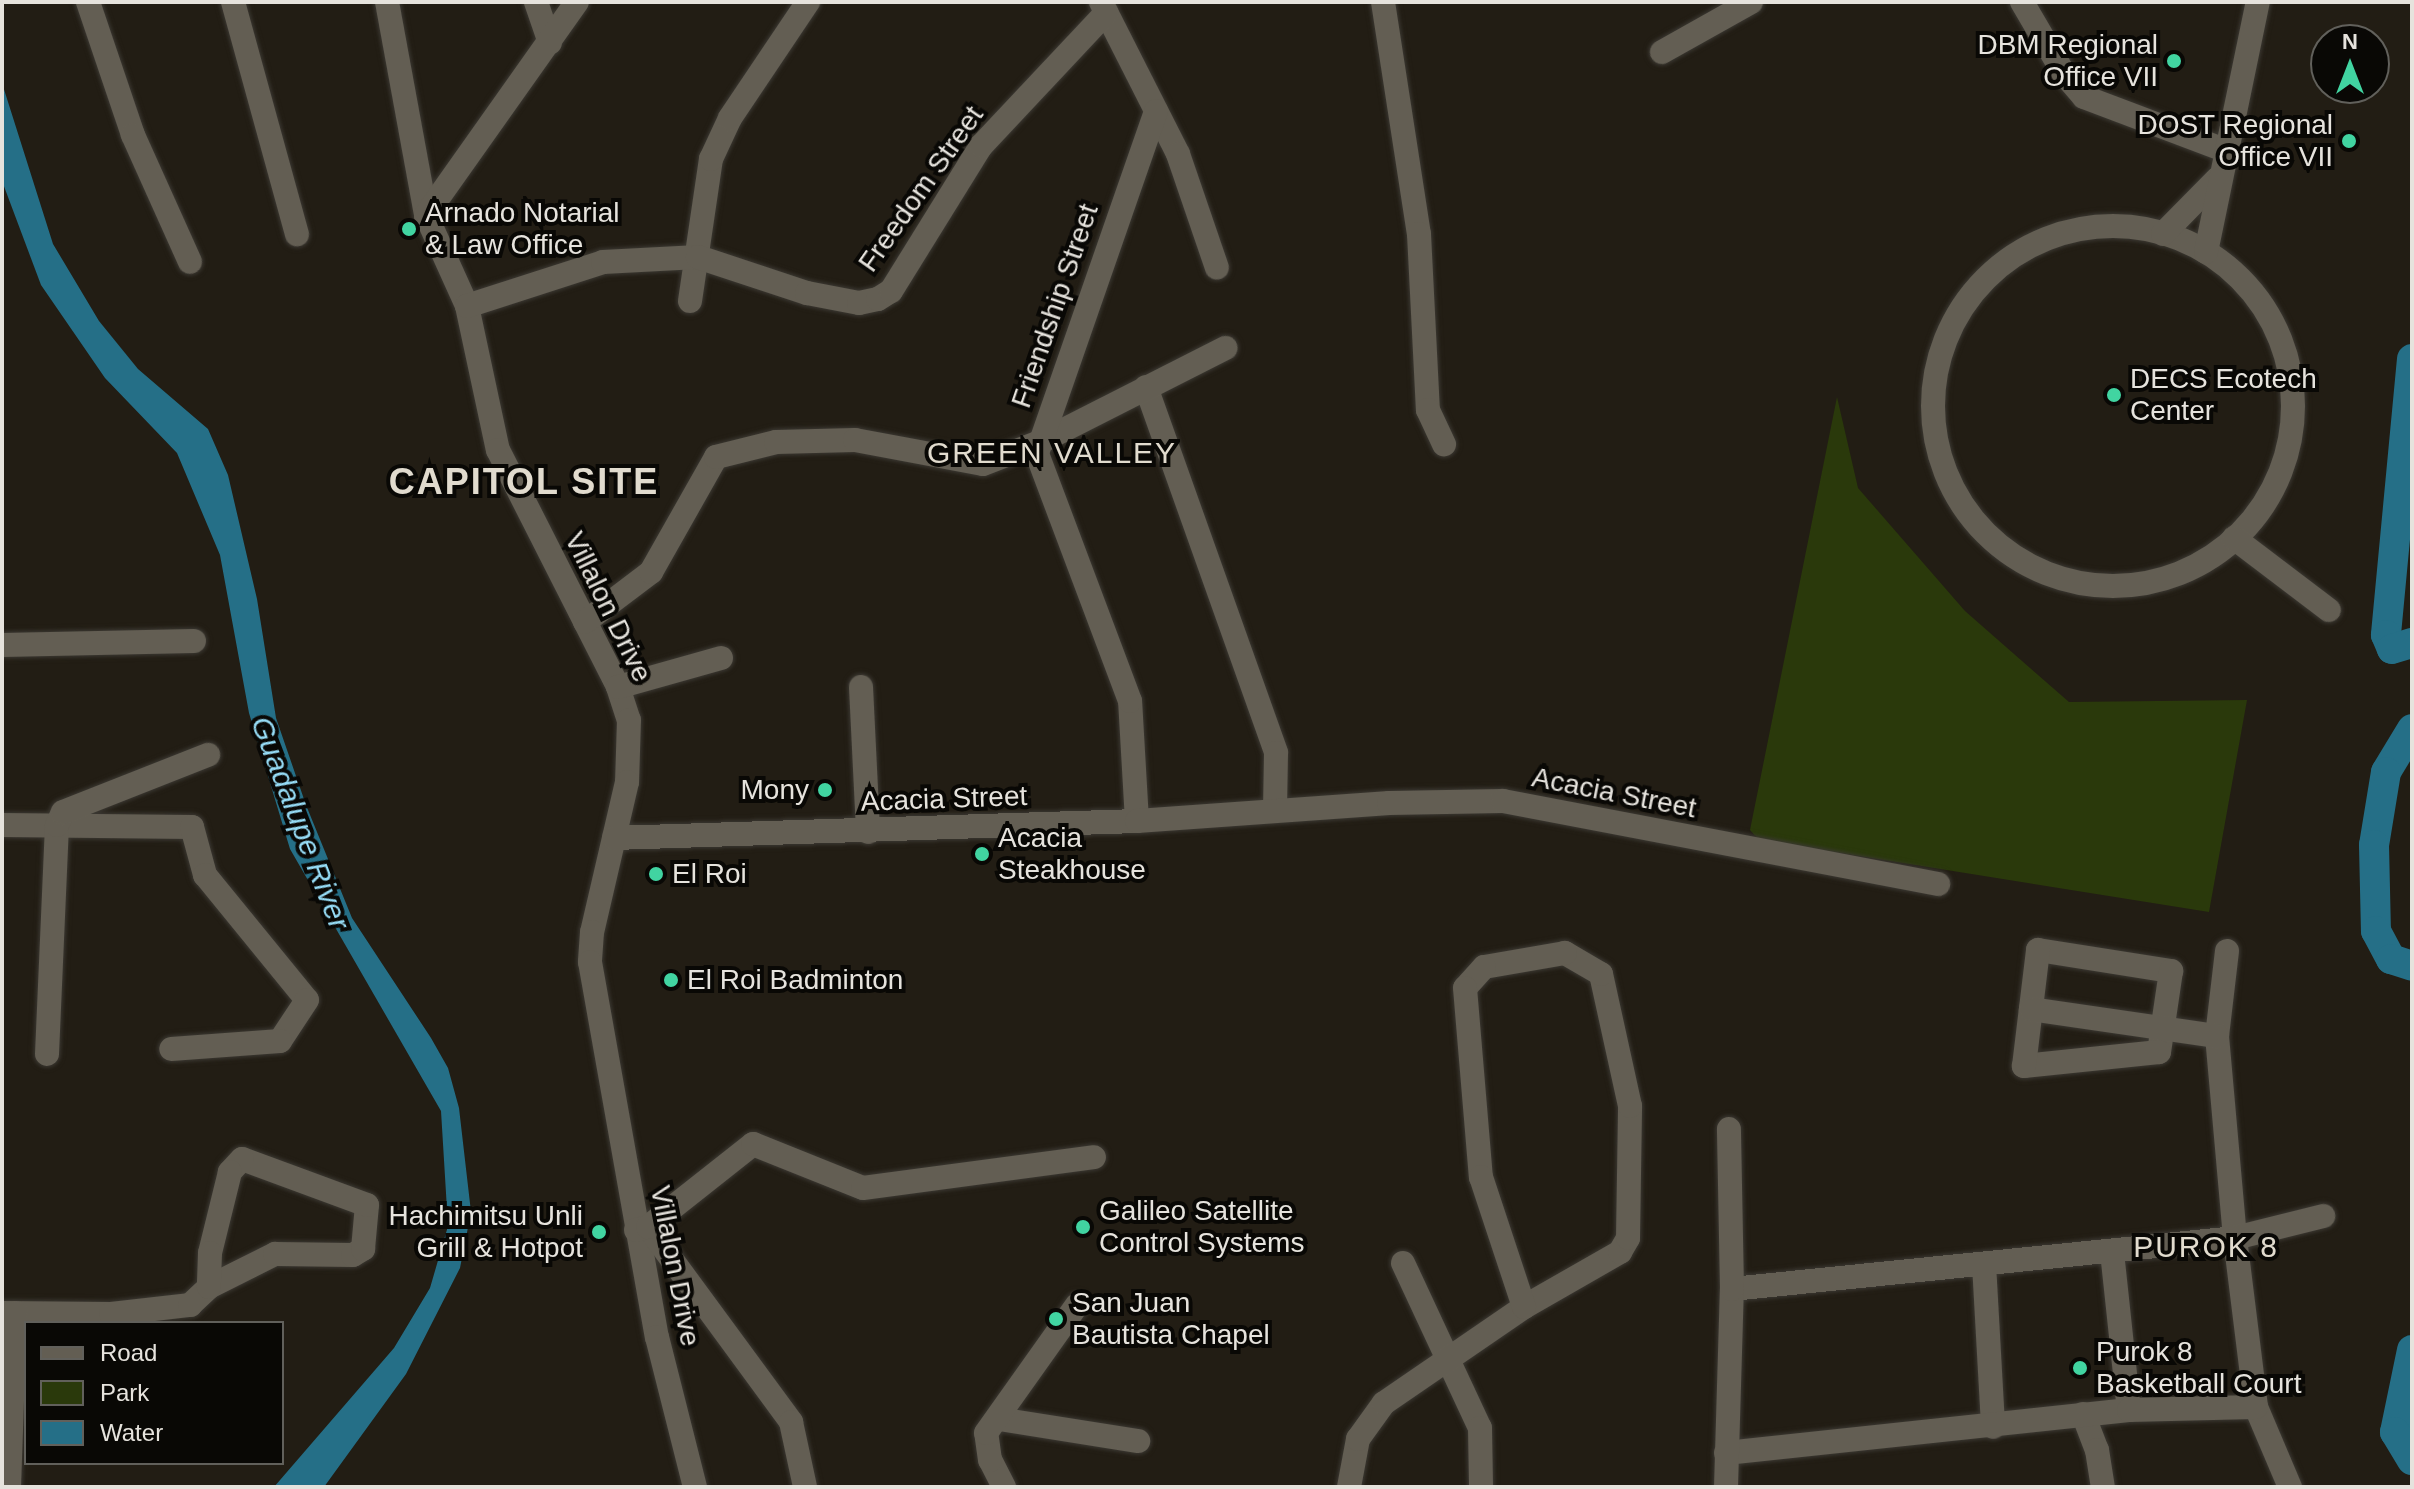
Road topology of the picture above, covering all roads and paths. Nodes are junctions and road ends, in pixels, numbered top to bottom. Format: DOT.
graph roads {
  1 [pos="88,2"];
  2 [pos="233,2"];
  3 [pos="387,2"];
  4 [pos="536,2"];
  5 [pos="577,2"];
  6 [pos="808,2"];
  7 [pos="1383,2"];
  8 [pos="1751,2"];
  9 [pos="2022,2"];
  10 [pos="2258,2"];
  11 [pos="1104,8"];
  12 [pos="550,43"];
  13 [pos="1662,52"];
  14 [pos="1156,111"];
  15 [pos="2227,151"];
  16 [pos="2217,179"];
  17 [pos="426,215"];
  18 [pos="297,234"];
  19 [pos="2163,234"];
  20 [pos="2206,252"];
  21 [pos="698,257"];
  22 [pos="190,262"];
  23 [pos="1217,268"];
  24 [pos="690,301"];
  25 [pos="467,306"];
  26 [pos="1225,348"];
  27 [pos="1146,387"];
  28 [pos="1040,442"];
  29 [pos="1444,444"];
  30 [pos="2234,538"];
  31 [pos="2329,610"];
  32 [pos="585,622"];
  33 [pos="194,641"];
  34 [pos="2,645"];
  35 [pos="721,658"];
  36 [pos="618,687"];
  37 [pos="861,687"];
  38 [pos="208,755"];
  39 [pos="1275,810"];
  40 [pos="1137,821"];
  41 [pos="2,825"];
  42 [pos="57,825"];
  43 [pos="868,832"];
  44 [pos="614,838"];
  45 [pos="1938,884"];
  46 [pos="2227,951"];
  47 [pos="2031,1009"];
  48 [pos="2162,1029"];
  49 [pos="2217,1036"];
  50 [pos="171,1049"];
  51 [pos="47,1054"];
  52 [pos="1729,1129"];
  53 [pos="1094,1157"];
  54 [pos="2323,1216"];
  55 [pos="642,1229"];
  56 [pos="2235,1238"];
  57 [pos="2112,1252"];
  58 [pos="1403,1263"];
  59 [pos="1984,1264"];
  60 [pos="209,1287"];
  61 [pos="1732,1289"];
  62 [pos="1077,1305"];
  63 [pos="1524,1307"];
  64 [pos="8,1313"];
  65 [pos="1446,1358"];
  66 [pos="7,1390"];
  67 [pos="2256,1407"];
  68 [pos="2129,1410"];
  69 [pos="2083,1414"];
  70 [pos="999,1419"];
  71 [pos="1993,1427"];
  72 [pos="1138,1441"];
  73 [pos="1726,1453"];
  74 [pos="9,1487"];
  75 [pos="695,1487"];
  76 [pos="805,1487"];
  77 [pos="1004,1487"];
  78 [pos="1349,1487"];
  79 [pos="1481,1487"];
  80 [pos="1726,1487"];
  81 [pos="2103,1487"];
  82 [pos="2290,1487"];
  1 -- 22 [label="street"];
  2 -- 18 [label="street"];
  3 -- 17 [label="street, Villalon Drive"];
  4 -- 12 [label="street"];
  5 -- 12 [label="street"];
  6 -- 21 [label="street"];
  7 -- 29 [label="street"];
  8 -- 13 [label="street"];
  9 -- 15 [label="street"];
  10 -- 15 [label="street"];
  11 -- 14 [label="street"];
  11 -- 21 [label="street, Freedom Street"];
  12 -- 17 [label="street"];
  14 -- 23 [label="street"];
  14 -- 28 [label="street, Friendship Street"];
  15 -- 16 [label="street"];
  16 -- 19 [label="street"];
  16 -- 20 [label="street"];
  17 -- 25 [label="street, Villalon Drive"];
  19 -- 20 [label="street"];
  19 -- 30 [label="street"];
  20 -- 30 [label="street"];
  21 -- 24 [label="street"];
  21 -- 25 [label="street, Freedom Street"];
  25 -- 32 [label="street, Villalon Drive"];
  26 -- 27 [label="street"];
  27 -- 28 [label="street"];
  27 -- 39 [label="street"];
  28 -- 32 [label="street"];
  28 -- 40 [label="street, Friendship Street"];
  30 -- 31 [label="street"];
  32 -- 36 [label="street, Villalon Drive"];
  33 -- 34 [label="street"];
  35 -- 36 [label="street"];
  36 -- 44 [label="street, Villalon Drive"];
  37 -- 43 [label="street"];
  38 -- 42 [label="street"];
  39 -- 40 [label="street, Acacia Street"];
  39 -- 45 [label="street, Acacia Street"];
  40 -- 43 [label="street, Acacia Street"];
  41 -- 42 [label="street"];
  42 -- 50 [label="street"];
  42 -- 51 [label="street"];
  43 -- 44 [label="street, Acacia Street"];
  44 -- 55 [label="street, Villalon Drive"];
  46 -- 49 [label="street"];
  47 -- 48 [label="street"];
  47 -- 48 [label="street"];
  47 -- 48 [label="street"];
  48 -- 49 [label="street"];
  49 -- 56 [label="street"];
  52 -- 61 [label="street"];
  53 -- 55 [label="street"];
  54 -- 56 [label="street"];
  55 -- 75 [label="street, Villalon Drive"];
  55 -- 76 [label="street"];
  56 -- 57 [label="street"];
  56 -- 67 [label="street"];
  57 -- 59 [label="street"];
  57 -- 68 [label="street"];
  58 -- 65 [label="street"];
  59 -- 61 [label="street"];
  59 -- 71 [label="street"];
  60 -- 60 [label="street"];
  60 -- 64 [label="street"];
  61 -- 73 [label="street"];
  62 -- 70 [label="street"];
  63 -- 63 [label="street"];
  63 -- 65 [label="street"];
  64 -- 66 [label="street"];
  65 -- 78 [label="street"];
  65 -- 79 [label="street"];
  66 -- 74 [label="street"];
  67 -- 68 [label="street"];
  67 -- 82 [label="street"];
  68 -- 69 [label="street"];
  69 -- 71 [label="street"];
  69 -- 81 [label="street"];
  70 -- 72 [label="street"];
  70 -- 77 [label="street"];
  71 -- 73 [label="street"];
  73 -- 80 [label="street"];
}
